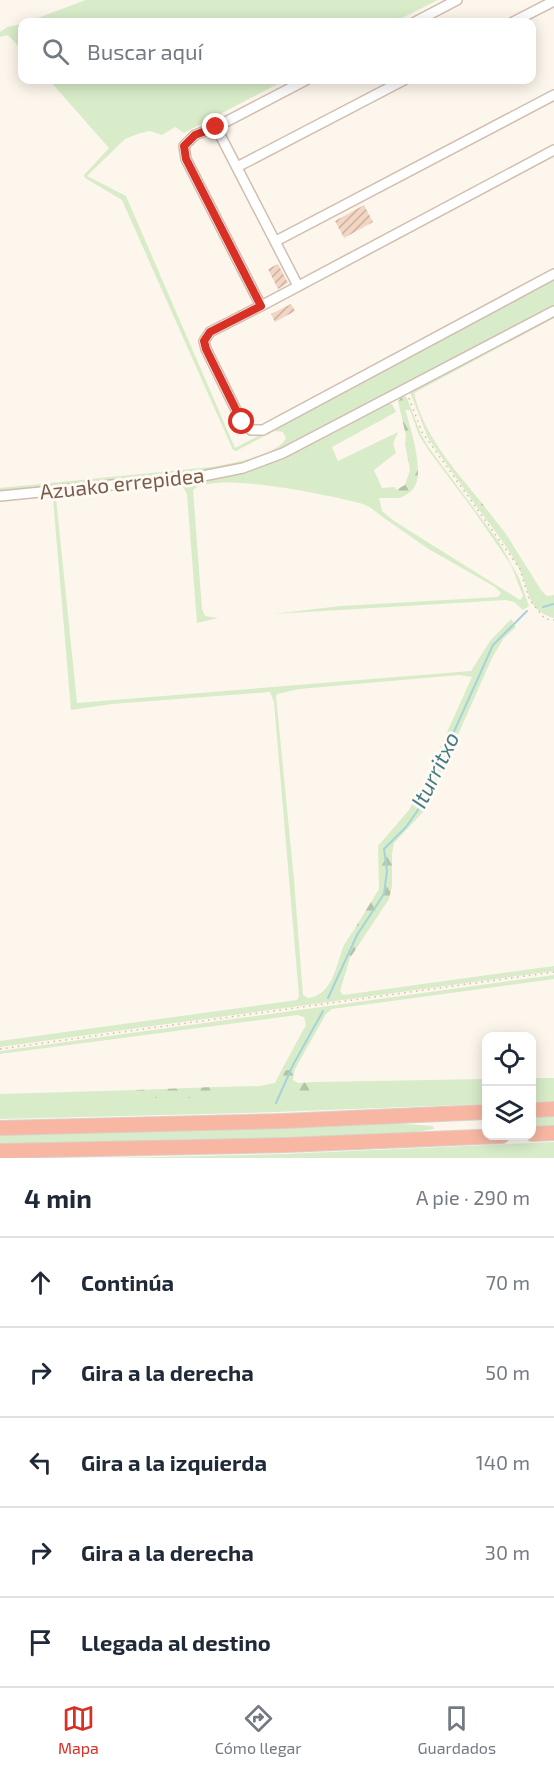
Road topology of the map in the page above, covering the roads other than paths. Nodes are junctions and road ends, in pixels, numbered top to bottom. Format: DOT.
graph roads {
  1 [pos="458,0"];
  2 [pos="554,1"];
  3 [pos="423,18"];
  4 [pos="521,18"];
  5 [pos="298,84"];
  6 [pos="396,84"];
  7 [pos="554,94"];
  8 [pos="216,127"];
  9 [pos="554,150"];
  10 [pos="237,167"];
  11 [pos="276,241"];
  12 [pos="554,274"];
  13 [pos="298,286"];
  14 [pos="261,306"];
  15 [pos="554,311"];
  16 [pos="0,496"];
  17 [pos="554,1109"];
  18 [pos="536,1110"];
  19 [pos="482,1112"];
  20 [pos="0,1128"];
  21 [pos="554,1133"];
  22 [pos="536,1134"];
  23 [pos="482,1137"];
  24 [pos="0,1151"];
  1 -- 3 [label="street"];
  2 -- 4 [label="street"];
  5 -- 8 [label="street"];
  6 -- 10 [label="street"];
  7 -- 11 [label="street"];
  8 -- 10 [label="street"];
  8 -- 14 [label="street"];
  9 -- 13 [label="street"];
  10 -- 11 [label="street"];
  11 -- 13 [label="street"];
  12 -- 14 [label="street"];
  13 -- 14 [label="street"];
  15 -- 16 [label="street, Azuako errepidea"];
  17 -- 18 [label="highway"];
  19 -- 20 [label="highway"];
  21 -- 22 [label="highway"];
  23 -- 24 [label="highway"];
}
